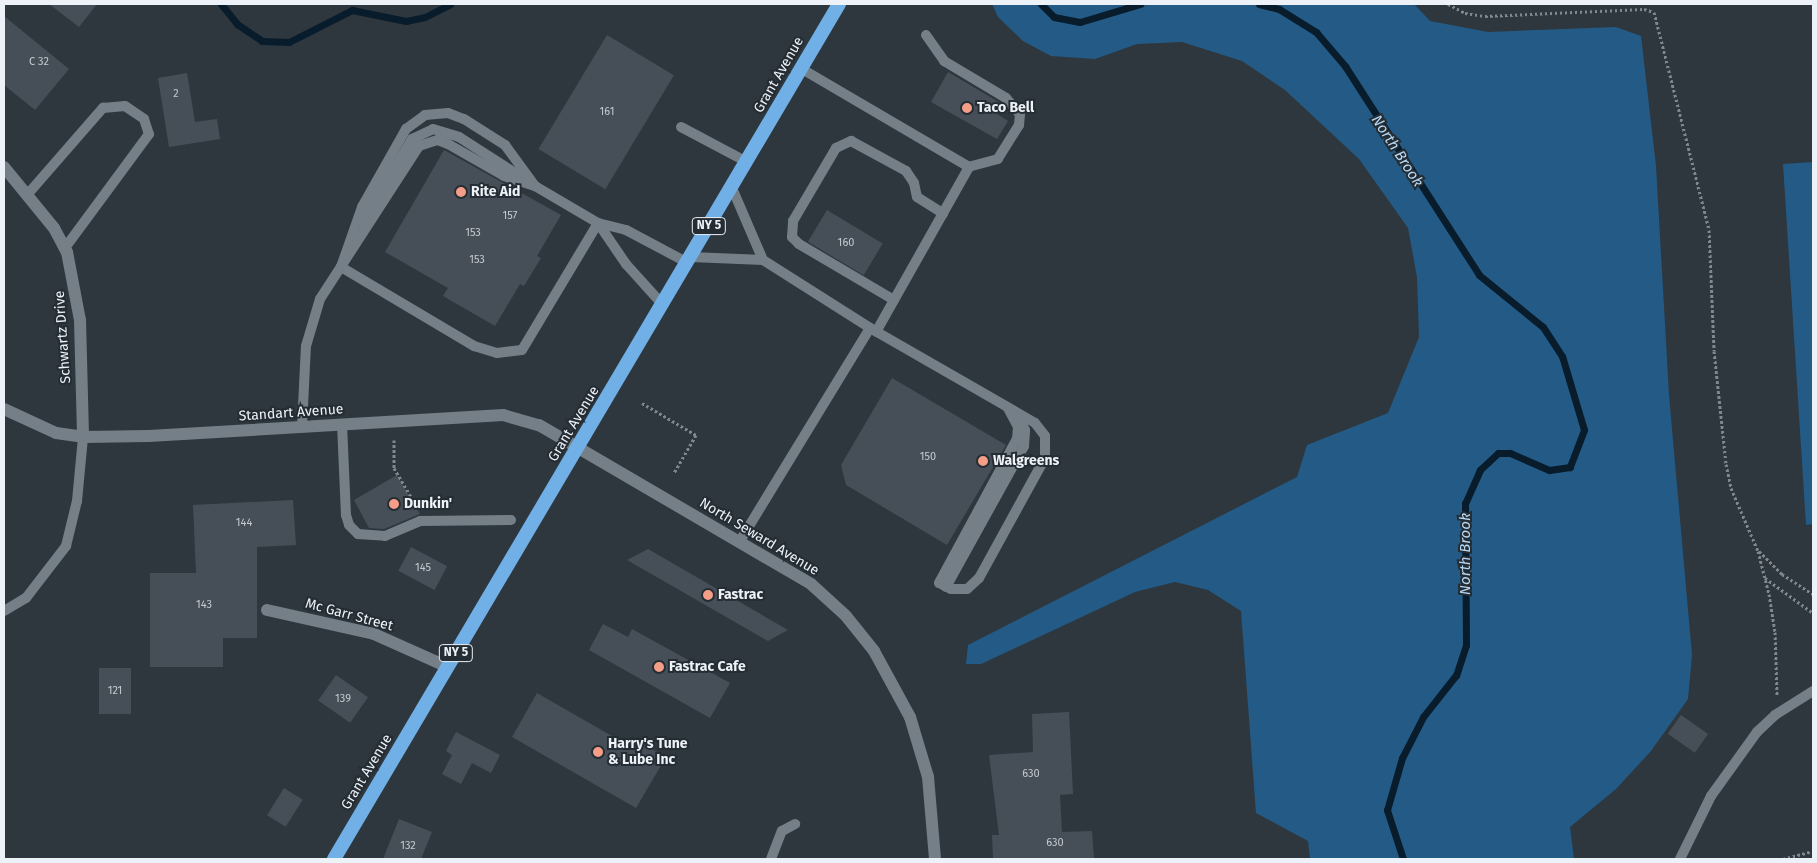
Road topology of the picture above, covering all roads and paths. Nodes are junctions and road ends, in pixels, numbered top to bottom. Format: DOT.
graph roads {
  1 [pos="839,4"];
  2 [pos="1448,4"];
  3 [pos="926,35"];
  4 [pos="802,69"];
  5 [pos="681,127"];
  6 [pos="747,162"];
  7 [pos="4,167"];
  8 [pos="968,167"];
  9 [pos="535,186"];
  10 [pos="732,188"];
  11 [pos="27,195"];
  12 [pos="943,213"];
  13 [pos="598,223"];
  14 [pos="350,244"];
  15 [pos="65,248"];
  16 [pos="689,260"];
  17 [pos="763,260"];
  18 [pos="341,267"];
  19 [pos="894,300"];
  20 [pos="662,305"];
  21 [pos="873,330"];
  22 [pos="642,404"];
  23 [pos="4,409"];
  24 [pos="1013,410"];
  25 [pos="342,424"];
  26 [pos="302,427"];
  27 [pos="83,437"];
  28 [pos="394,440"];
  29 [pos="578,447"];
  30 [pos="674,473"];
  31 [pos="421,514"];
  32 [pos="511,520"];
  33 [pos="740,541"];
  34 [pos="1758,551"];
  35 [pos="1765,578"];
  36 [pos="1813,594"];
  37 [pos="267,610"];
  38 [pos="4,611"];
  39 [pos="1813,613"];
  40 [pos="448,667"];
  41 [pos="1813,691"];
  42 [pos="1775,715"];
  43 [pos="795,824"];
  44 [pos="1813,851"];
  45 [pos="334,859"];
  46 [pos="771,859"];
  47 [pos="935,859"];
  48 [pos="1680,859"];
  49 [pos="1783,859"];
  1 -- 4 [label="highway, Grant Avenue / NY 5"];
  2 -- 34 [label="path"];
  3 -- 8 [label="lane"];
  4 -- 6 [label="highway, Grant Avenue / NY 5"];
  4 -- 8 [label="lane"];
  5 -- 6 [label="lane"];
  6 -- 10 [label="highway, Grant Avenue / NY 5"];
  7 -- 11 [label="street, Schwartz Drive"];
  8 -- 12 [label="lane"];
  9 -- 13 [label="lane"];
  9 -- 14 [label="lane"];
  9 -- 14 [label="lane"];
  9 -- 18 [label="lane"];
  10 -- 16 [label="highway, Grant Avenue / NY 5"];
  10 -- 17 [label="lane"];
  11 -- 15 [label="street, Schwartz Drive"];
  11 -- 15 [label="lane"];
  12 -- 19 [label="lane"];
  12 -- 19 [label="lane"];
  13 -- 16 [label="lane"];
  13 -- 18 [label="lane"];
  13 -- 20 [label="lane"];
  14 -- 18 [label="lane"];
  15 -- 27 [label="street, Schwartz Drive"];
  16 -- 17 [label="lane"];
  16 -- 20 [label="highway, Grant Avenue / NY 5"];
  17 -- 21 [label="lane"];
  18 -- 26 [label="lane"];
  19 -- 21 [label="lane"];
  20 -- 29 [label="highway, Grant Avenue / NY 5"];
  21 -- 24 [label="lane"];
  21 -- 33 [label="lane"];
  22 -- 30 [label="path"];
  23 -- 27 [label="street, Standart Avenue"];
  24 -- 24 [label="lane"];
  25 -- 26 [label="street, Standart Avenue"];
  25 -- 29 [label="street, Standart Avenue"];
  25 -- 32 [label="lane"];
  26 -- 27 [label="street, Standart Avenue"];
  27 -- 38 [label="lane"];
  28 -- 31 [label="path"];
  29 -- 33 [label="street, North Seward Avenue"];
  29 -- 40 [label="highway, Grant Avenue / NY 5"];
  33 -- 47 [label="street, North Seward Avenue"];
  34 -- 35 [label="path"];
  34 -- 36 [label="path"];
  35 -- 39 [label="path"];
  35 -- 42 [label="path"];
  37 -- 40 [label="street, Mc Garr Street"];
  40 -- 45 [label="highway, Grant Avenue / NY 5"];
  41 -- 42 [label="lane"];
  42 -- 48 [label="lane"];
  43 -- 46 [label="lane"];
  44 -- 49 [label="path"];
}
